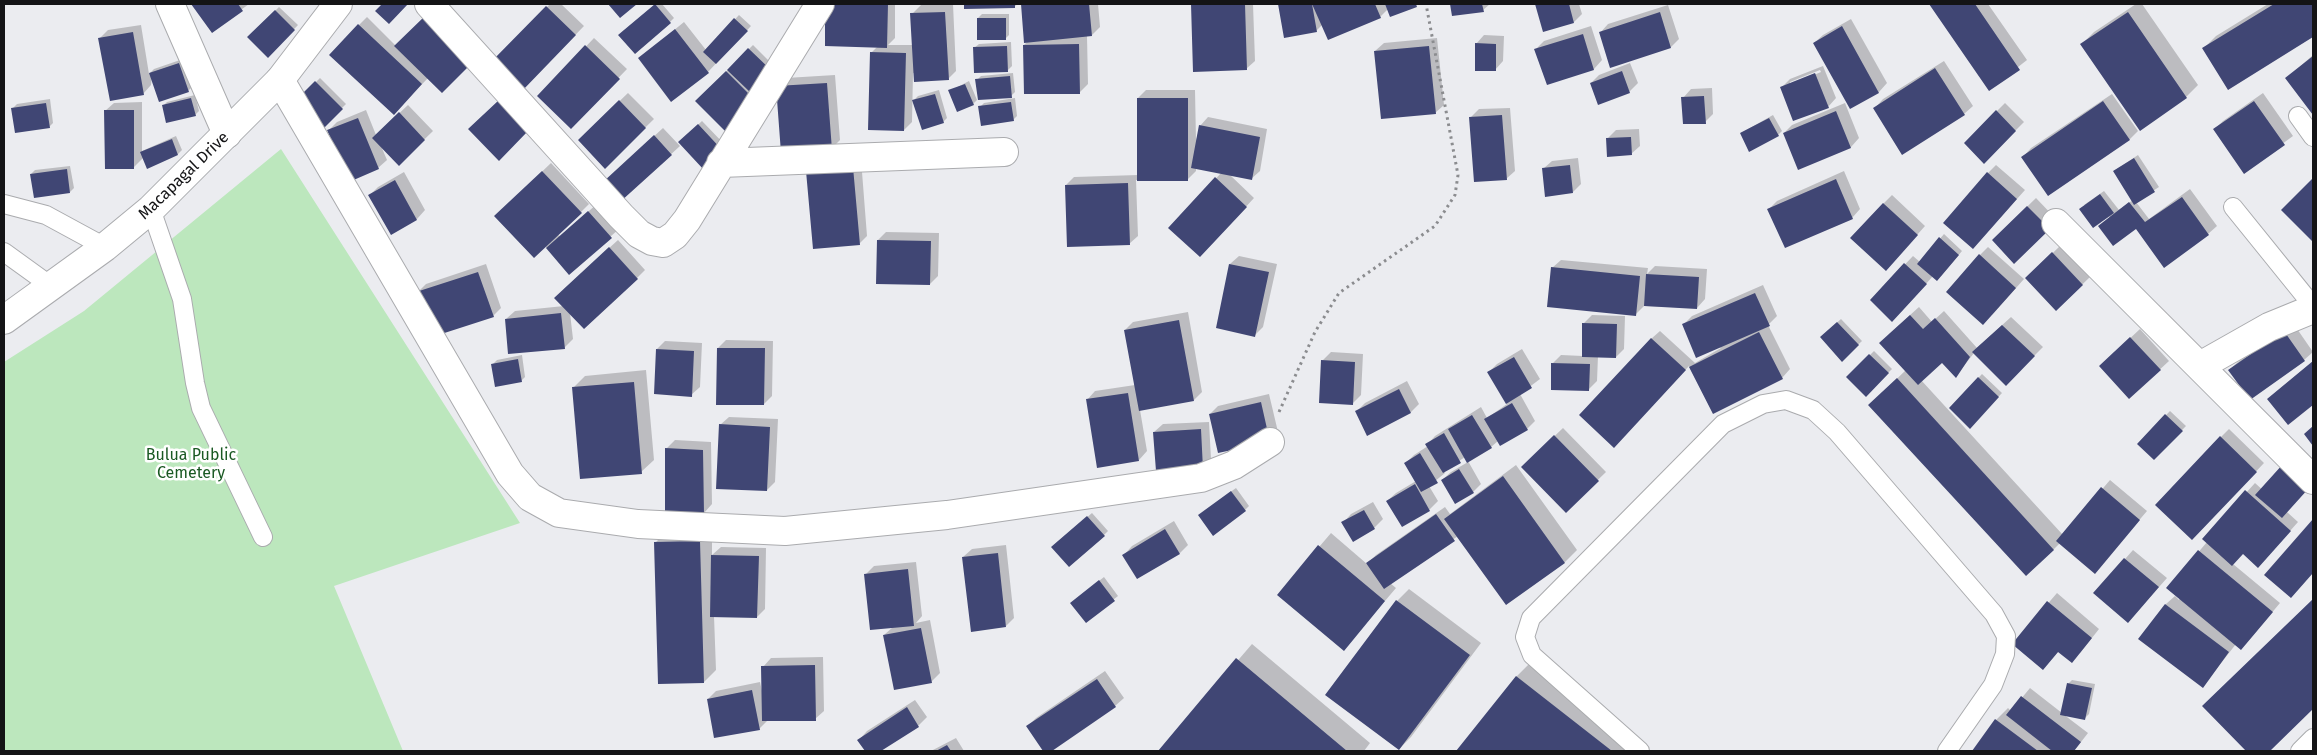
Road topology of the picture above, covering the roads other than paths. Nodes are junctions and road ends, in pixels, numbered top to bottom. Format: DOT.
graph roads {
  1 [pos="170,4"];
  2 [pos="338,4"];
  3 [pos="429,4"];
  4 [pos="820,4"];
  5 [pos="280,80"];
  6 [pos="2298,116"];
  7 [pos="227,134"];
  8 [pos="2313,137"];
  9 [pos="1004,152"];
  10 [pos="721,163"];
  11 [pos="4,204"];
  12 [pos="2233,207"];
  13 [pos="151,210"];
  14 [pos="2056,222"];
  15 [pos="105,247"];
  16 [pos="4,252"];
  17 [pos="51,286"];
  18 [pos="2313,308"];
  19 [pos="4,320"];
  20 [pos="2200,366"];
  21 [pos="1270,442"];
  22 [pos="2313,480"];
  23 [pos="262,537"];
  24 [pos="2313,738"];
  25 [pos="1640,751"];
  26 [pos="1947,751"];
  27 [pos="2300,751"];
  1 -- 7 [label="street"];
  2 -- 5 [label="street, Macapagal Drive"];
  3 -- 10 [label="street"];
  4 -- 10 [label="street"];
  5 -- 7 [label="street, Macapagal Drive"];
  5 -- 21 [label="street"];
  6 -- 8 [label="lane"];
  7 -- 13 [label="street, Macapagal Drive"];
  9 -- 10 [label="street"];
  11 -- 15 [label="lane"];
  12 -- 18 [label="lane"];
  13 -- 15 [label="street, Macapagal Drive"];
  13 -- 23 [label="lane"];
  14 -- 20 [label="street"];
  15 -- 17 [label="street, Macapagal Drive"];
  16 -- 17 [label="lane"];
  17 -- 19 [label="street, Macapagal Drive"];
  18 -- 20 [label="street"];
  20 -- 22 [label="street"];
  24 -- 27 [label="lane"];
  25 -- 26 [label="lane"];
}
